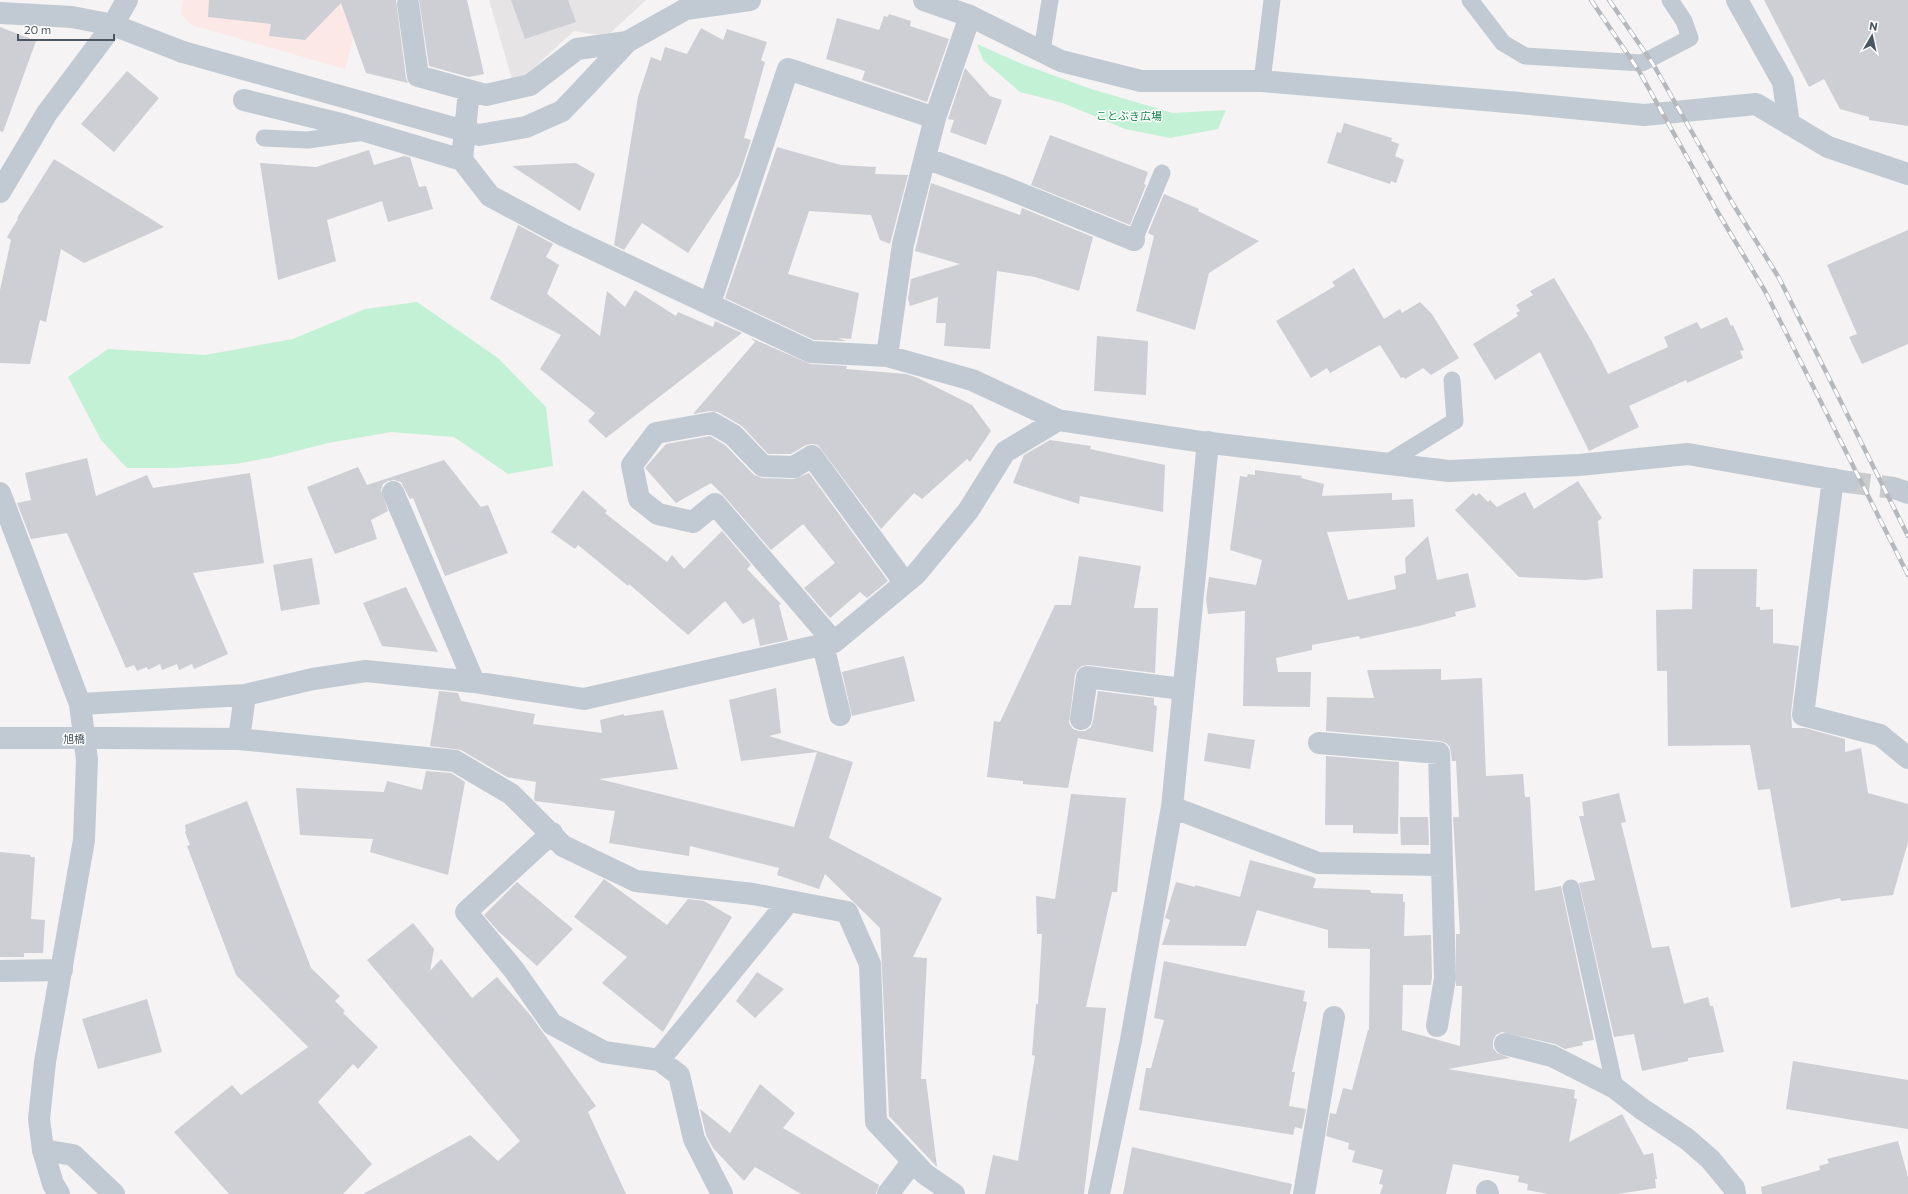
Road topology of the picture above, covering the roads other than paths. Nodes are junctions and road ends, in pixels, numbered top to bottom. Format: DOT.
graph roads {
  1 [pos="127,0"];
  2 [pos="750,0"];
  3 [pos="924,0"];
  4 [pos="1050,0"];
  5 [pos="1272,0"];
  6 [pos="1466,0"];
  7 [pos="1670,0"];
  8 [pos="1737,0"];
  9 [pos="408,4"];
  10 [pos="0,13"];
  11 [pos="970,16"];
  12 [pos="113,25"];
  13 [pos="627,42"];
  14 [pos="1042,52"];
  15 [pos="1262,81"];
  16 [pos="469,91"];
  17 [pos="244,100"];
  18 [pos="935,118"];
  19 [pos="1789,124"];
  20 [pos="369,132"];
  21 [pos="264,138"];
  22 [pos="925,158"];
  23 [pos="462,160"];
  24 [pos="1162,172"];
  25 [pos="1908,174"];
  26 [pos="0,192"];
  27 [pos="1134,240"];
  28 [pos="710,303"];
  29 [pos="887,356"];
  30 [pos="1452,380"];
  31 [pos="1058,420"];
  32 [pos="1208,442"];
  33 [pos="1387,463"];
  34 [pos="393,492"];
  35 [pos="0,493"];
  36 [pos="906,583"];
  37 [pos="828,643"];
  38 [pos="474,682"];
  39 [pos="1182,689"];
  40 [pos="245,695"];
  41 [pos="80,704"];
  42 [pos="840,715"];
  43 [pos="1081,719"];
  44 [pos="0,738"];
  45 [pos="239,739"];
  46 [pos="1319,743"];
  47 [pos="1908,758"];
  48 [pos="1172,807"];
  49 [pos="552,834"];
  50 [pos="1441,865"];
  51 [pos="1571,888"];
  52 [pos="789,901"];
  53 [pos="0,970"];
  54 [pos="62,970"];
  55 [pos="1334,1018"];
  56 [pos="1437,1026"];
  57 [pos="1505,1044"];
  58 [pos="659,1060"];
  59 [pos="1615,1088"];
  60 [pos="43,1150"];
  61 [pos="913,1161"];
  62 [pos="59,1194"];
  63 [pos="114,1194"];
  64 [pos="722,1194"];
  65 [pos="888,1194"];
  66 [pos="954,1194"];
  67 [pos="1099,1194"];
  68 [pos="1304,1194"];
  69 [pos="1736,1194"];
  1 -- 12 [label="street"];
  2 -- 13 [label="street"];
  3 -- 11 [label="street"];
  4 -- 14 [label="lane"];
  5 -- 15 [label="lane"];
  6 -- 7 [label="lane"];
  8 -- 19 [label="street"];
  9 -- 16 [label="street"];
  10 -- 12 [label="street"];
  11 -- 14 [label="street"];
  11 -- 18 [label="street"];
  12 -- 13 [label="street, bridge"];
  12 -- 26 [label="street"];
  13 -- 16 [label="street"];
  14 -- 15 [label="street"];
  15 -- 19 [label="street"];
  16 -- 23 [label="street"];
  17 -- 20 [label="street"];
  18 -- 22 [label="street"];
  18 -- 28 [label="street"];
  19 -- 25 [label="street"];
  20 -- 21 [label="lane"];
  20 -- 23 [label="street"];
  22 -- 27 [label="street"];
  22 -- 29 [label="street"];
  23 -- 28 [label="street"];
  24 -- 27 [label="lane"];
  28 -- 29 [label="street"];
  29 -- 31 [label="street"];
  30 -- 33 [label="lane"];
  31 -- 32 [label="street"];
  31 -- 36 [label="street"];
  32 -- 33 [label="street"];
  32 -- 39 [label="street"];
  33 -- 47 [label="street"];
  34 -- 38 [label="street"];
  35 -- 41 [label="street"];
  36 -- 37 [label="street"];
  36 -- 37 [label="street"];
  37 -- 38 [label="street"];
  37 -- 42 [label="street"];
  38 -- 40 [label="street"];
  39 -- 43 [label="street"];
  39 -- 48 [label="street"];
  40 -- 41 [label="street"];
  40 -- 45 [label="street"];
  41 -- 54 [label="street"];
  44 -- 45 [label="street, 旭橋, bridge"];
  45 -- 49 [label="street, 旭橋"];
  46 -- 50 [label="street"];
  48 -- 50 [label="street"];
  48 -- 67 [label="street"];
  49 -- 52 [label="street, 旭橋"];
  49 -- 58 [label="street"];
  50 -- 56 [label="street"];
  51 -- 59 [label="lane"];
  52 -- 58 [label="street"];
  52 -- 61 [label="street, 旭橋"];
  53 -- 54 [label="street"];
  54 -- 60 [label="street"];
  55 -- 68 [label="street"];
  57 -- 59 [label="street"];
  58 -- 64 [label="street"];
  59 -- 69 [label="street"];
  60 -- 62 [label="street"];
  60 -- 63 [label="street"];
  61 -- 65 [label="street"];
  61 -- 66 [label="street"];
}
